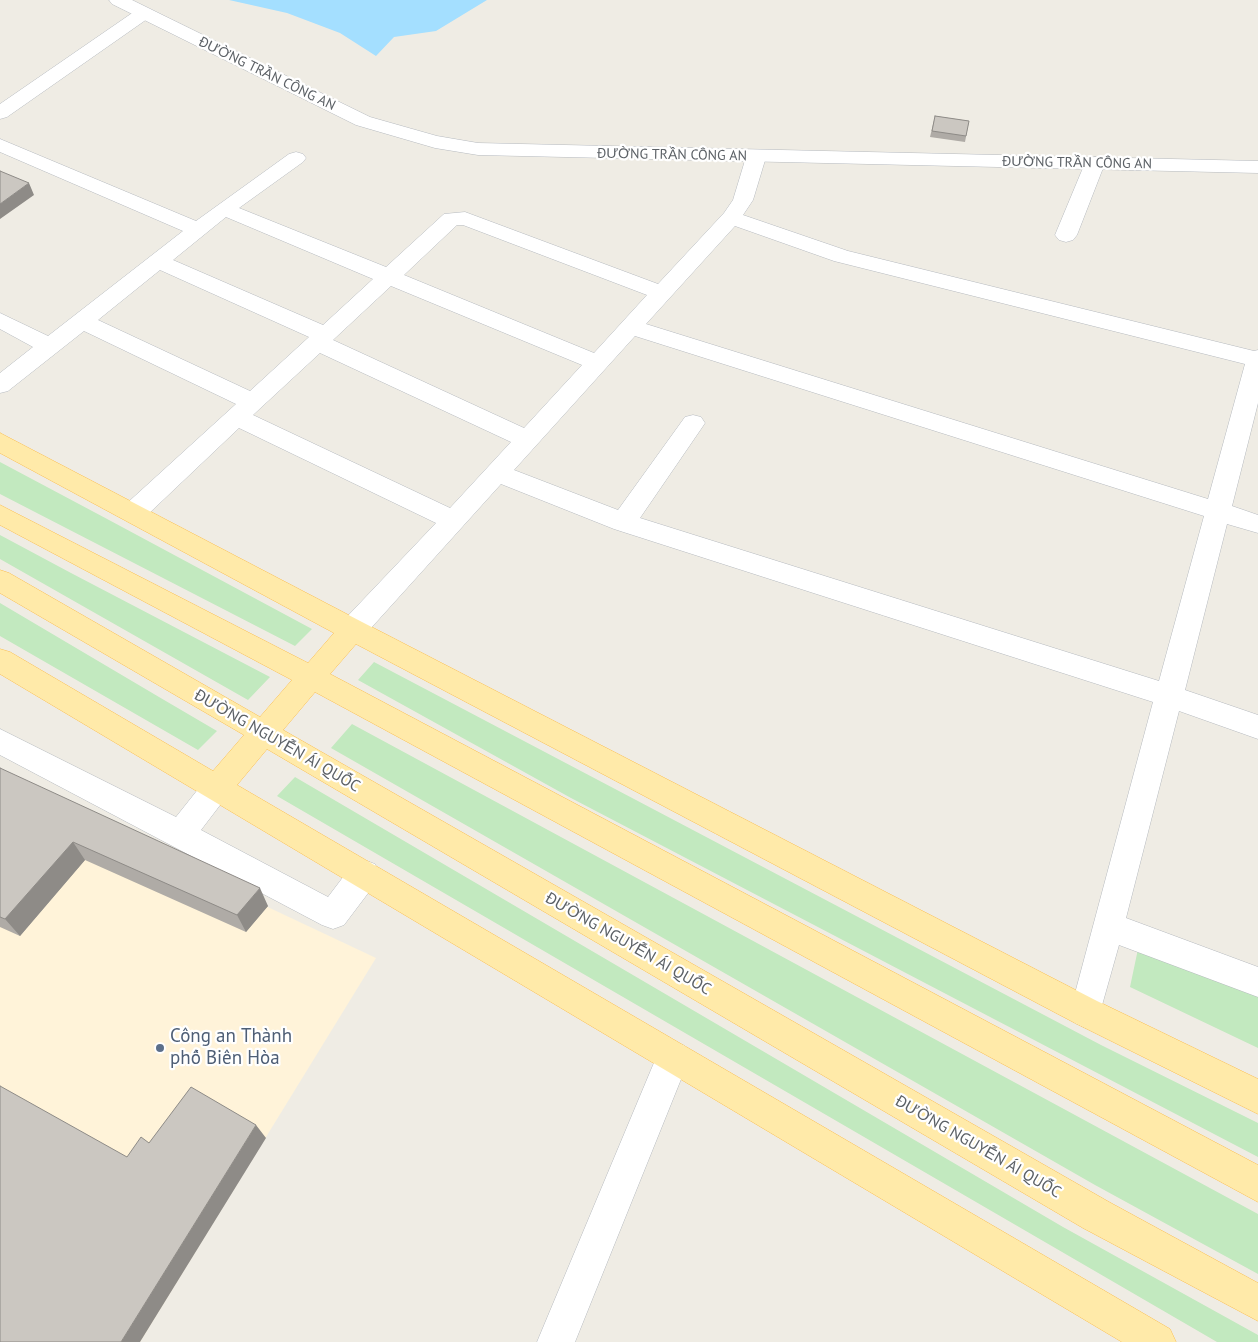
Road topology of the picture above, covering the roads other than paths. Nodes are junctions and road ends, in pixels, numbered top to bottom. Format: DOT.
graph roads {
  1 [pos="118,0"];
  2 [pos="144,13"];
  3 [pos="2,108"];
  4 [pos="0,145"];
  5 [pos="756,157"];
  6 [pos="296,158"];
  7 [pos="1094,163"];
  8 [pos="1258,167"];
  9 [pos="224,209"];
  10 [pos="731,218"];
  11 [pos="199,230"];
  12 [pos="1066,234"];
  13 [pos="158,261"];
  14 [pos="387,278"];
  15 [pos="662,293"];
  16 [pos="0,320"];
  17 [pos="82,321"];
  18 [pos="630,327"];
  19 [pos="321,339"];
  20 [pos="50,346"];
  21 [pos="1258,359"];
  22 [pos="598,363"];
  23 [pos="0,385"];
  24 [pos="244,410"];
  25 [pos="693,422"];
  26 [pos="528,439"];
  27 [pos="0,442"];
  28 [pos="496,473"];
  29 [pos="134,512"];
  30 [pos="1218,512"];
  31 [pos="0,514"];
  32 [pos="454,520"];
  33 [pos="623,522"];
  34 [pos="1258,524"];
  35 [pos="0,580"];
  36 [pos="352,630"];
  37 [pos="0,660"];
  38 [pos="312,677"];
  39 [pos="1169,696"];
  40 [pos="1258,727"];
  41 [pos="263,733"];
  42 [pos="0,741"];
  43 [pos="217,787"];
  44 [pos="180,834"];
  45 [pos="364,874"];
  46 [pos="1108,926"];
  47 [pos="1258,982"];
  48 [pos="1086,1012"];
  49 [pos="673,1057"];
  50 [pos="1258,1097"];
  51 [pos="1258,1184"];
  52 [pos="1258,1303"];
  53 [pos="556,1342"];
  54 [pos="1157,1342"];
  1 -- 2 [label="street, ĐƯỜNG TRẦN CÔNG AN"];
  2 -- 3 [label="street"];
  2 -- 5 [label="street, ĐƯỜNG TRẦN CÔNG AN"];
  4 -- 11 [label="street"];
  5 -- 7 [label="street, ĐƯỜNG TRẦN CÔNG AN"];
  5 -- 10 [label="street"];
  6 -- 9 [label="street"];
  7 -- 8 [label="street, ĐƯỜNG TRẦN CÔNG AN"];
  7 -- 12 [label="street"];
  9 -- 11 [label="street"];
  9 -- 14 [label="street"];
  10 -- 15 [label="street"];
  10 -- 21 [label="street"];
  11 -- 13 [label="street"];
  13 -- 17 [label="street"];
  13 -- 19 [label="street"];
  14 -- 15 [label="street"];
  14 -- 19 [label="street"];
  14 -- 22 [label="street"];
  15 -- 18 [label="street"];
  16 -- 20 [label="street"];
  17 -- 20 [label="street"];
  17 -- 24 [label="street"];
  18 -- 22 [label="street"];
  18 -- 30 [label="street"];
  19 -- 24 [label="street"];
  19 -- 26 [label="street"];
  20 -- 23 [label="street"];
  21 -- 30 [label="street"];
  22 -- 26 [label="street"];
  24 -- 29 [label="street"];
  24 -- 32 [label="street"];
  25 -- 33 [label="street"];
  26 -- 28 [label="street"];
  27 -- 29 [label="main road"];
  28 -- 32 [label="street"];
  28 -- 33 [label="street"];
  29 -- 36 [label="main road"];
  30 -- 34 [label="street"];
  30 -- 39 [label="street"];
  31 -- 38 [label="main road"];
  32 -- 36 [label="street"];
  33 -- 39 [label="street"];
  35 -- 41 [label="main road, ĐƯỜNG NGUYỄN ÁI QUỐC"];
  36 -- 38 [label="main road"];
  36 -- 48 [label="main road"];
  37 -- 43 [label="main road"];
  38 -- 41 [label="main road"];
  38 -- 51 [label="main road"];
  39 -- 40 [label="street"];
  39 -- 46 [label="street"];
  41 -- 43 [label="main road"];
  41 -- 52 [label="main road, ĐƯỜNG NGUYỄN ÁI QUỐC"];
  42 -- 44 [label="street"];
  43 -- 44 [label="street"];
  43 -- 45 [label="main road"];
  44 -- 45 [label="street"];
  45 -- 49 [label="main road"];
  46 -- 47 [label="street"];
  46 -- 48 [label="street"];
  48 -- 50 [label="main road"];
  49 -- 53 [label="street"];
  49 -- 54 [label="main road"];
}
